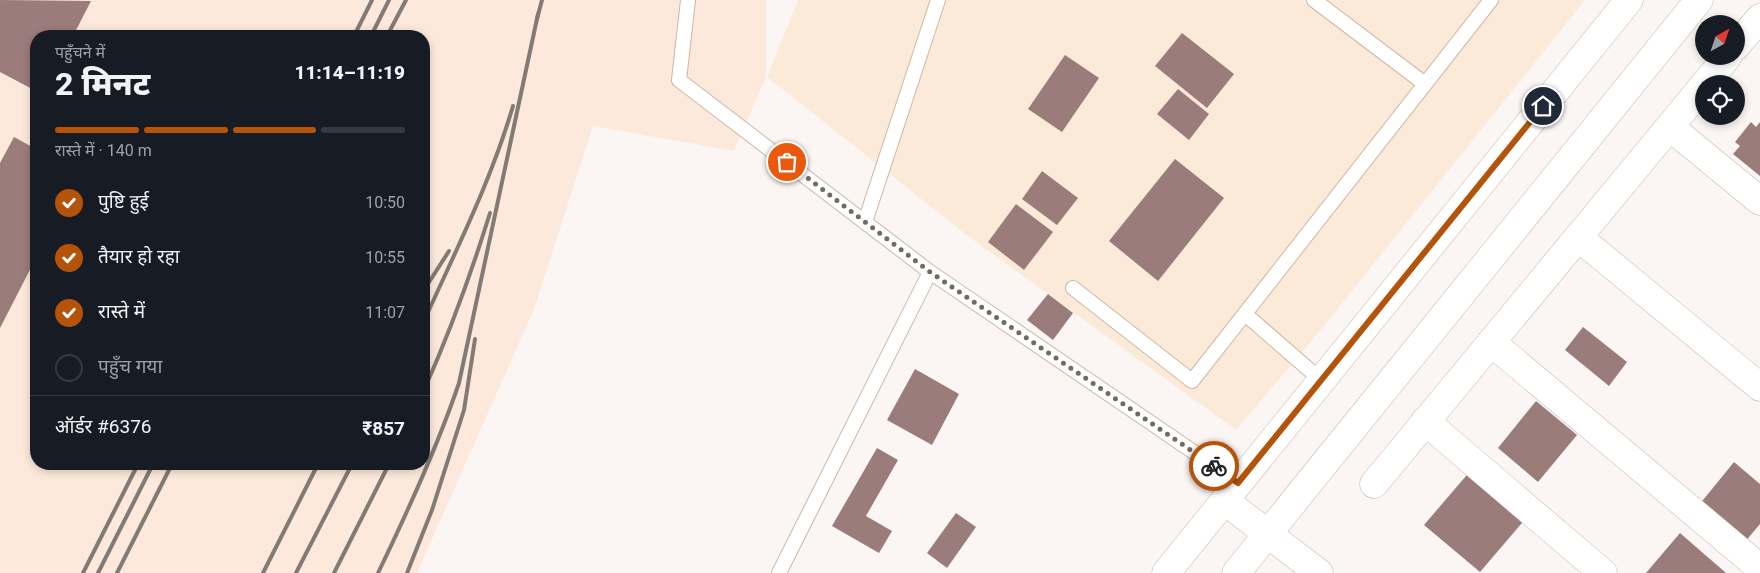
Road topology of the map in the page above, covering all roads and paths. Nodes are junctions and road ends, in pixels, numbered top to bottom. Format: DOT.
graph roads {
  1 [pos="688,0"];
  2 [pos="938,0"];
  3 [pos="1314,0"];
  4 [pos="1491,0"];
  5 [pos="1629,0"];
  6 [pos="1699,0"];
  7 [pos="1760,18"];
  8 [pos="1745,36"];
  9 [pos="1721,65"];
  10 [pos="1712,75"];
  11 [pos="1425,84"];
  12 [pos="1695,96"];
  13 [pos="1670,126"];
  14 [pos="1760,201"];
  15 [pos="865,222"];
  16 [pos="1578,237"];
  17 [pos="930,272"];
  18 [pos="1073,288"];
  19 [pos="1245,314"];
  20 [pos="1491,342"];
  21 [pos="1321,380"];
  22 [pos="1760,386"];
  23 [pos="1425,421"];
  24 [pos="1374,484"];
  25 [pos="1232,492"];
  26 [pos="1268,534"];
  27 [pos="1760,568"];
  28 [pos="779,573"];
  29 [pos="1166,573"];
  30 [pos="1236,573"];
  31 [pos="1319,573"];
  32 [pos="1603,573"];
  1 -- 15 [label="lane"];
  2 -- 15 [label="lane"];
  3 -- 11 [label="lane"];
  4 -- 11 [label="lane"];
  5 -- 21 [label="street"];
  6 -- 26 [label="street"];
  7 -- 8 [label="street"];
  9 -- 10 [label="street"];
  11 -- 19 [label="lane"];
  12 -- 13 [label="street"];
  13 -- 14 [label="street"];
  13 -- 16 [label="street"];
  15 -- 17 [label="lane"];
  16 -- 20 [label="street"];
  16 -- 22 [label="street"];
  17 -- 25 [label="lane"];
  17 -- 28 [label="lane"];
  18 -- 19 [label="lane"];
  19 -- 21 [label="lane"];
  20 -- 23 [label="street"];
  20 -- 27 [label="street"];
  21 -- 25 [label="street"];
  23 -- 24 [label="street"];
  23 -- 32 [label="street"];
  25 -- 26 [label="street"];
  25 -- 29 [label="street"];
  26 -- 30 [label="street"];
  26 -- 31 [label="street"];
}
